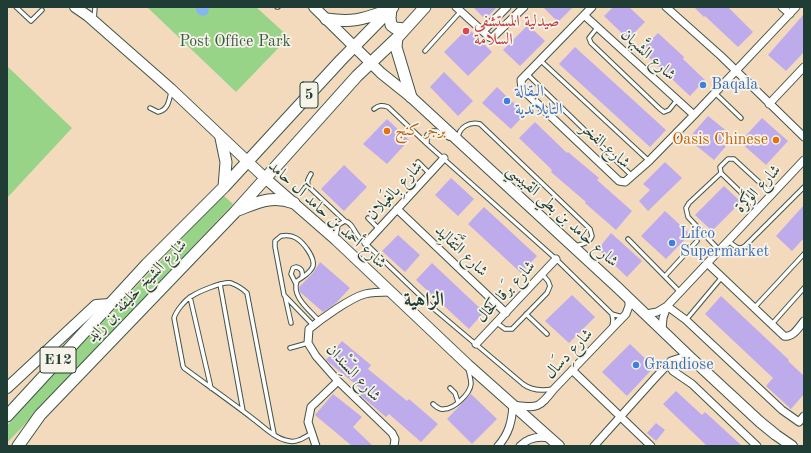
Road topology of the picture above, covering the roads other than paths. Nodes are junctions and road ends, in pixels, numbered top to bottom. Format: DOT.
graph roads {
  1 [pos="16,7"];
  2 [pos="74,7"];
  3 [pos="95,7"];
  4 [pos="314,7"];
  5 [pos="425,7"];
  6 [pos="507,7"];
  7 [pos="524,7"];
  8 [pos="592,7"];
  9 [pos="666,7"];
  10 [pos="782,7"];
  11 [pos="796,7"];
  12 [pos="392,8"];
  13 [pos="458,9"];
  14 [pos="42,10"];
  15 [pos="790,14"];
  16 [pos="584,15"];
  17 [pos="326,19"];
  18 [pos="94,22"];
  19 [pos="597,28"];
  20 [pos="405,29"];
  21 [pos="483,31"];
  22 [pos="397,38"];
  23 [pos="355,47"];
  24 [pos="425,51"];
  25 [pos="540,60"];
  26 [pos="371,63"];
  27 [pos="804,67"];
  28 [pos="736,72"];
  29 [pos="527,74"];
  30 [pos="171,89"];
  31 [pos="715,93"];
  32 [pos="410,97"];
  33 [pos="677,100"];
  34 [pos="769,104"];
  35 [pos="150,108"];
  36 [pos="374,108"];
  37 [pos="694,115"];
  38 [pos="741,118"];
  39 [pos="804,137"];
  40 [pos="221,138"];
  41 [pos="459,143"];
  42 [pos="427,144"];
  43 [pos="444,158"];
  44 [pos="649,161"];
  45 [pos="247,162"];
  46 [pos="418,162"];
  47 [pos="803,163"];
  48 [pos="720,173"];
  49 [pos="311,174"];
  50 [pos="430,174"];
  51 [pos="632,176"];
  52 [pos="265,178"];
  53 [pos="224,187"];
  54 [pos="804,187"];
  55 [pos="772,194"];
  56 [pos="294,203"];
  57 [pos="397,209"];
  58 [pos="758,209"];
  59 [pos="236,211"];
  60 [pos="368,218"];
  61 [pos="345,221"];
  62 [pos="379,229"];
  63 [pos="628,239"];
  64 [pos="336,240"];
  65 [pos="697,241"];
  66 [pos="728,241"];
  67 [pos="366,243"];
  68 [pos="572,246"];
  69 [pos="720,250"];
  70 [pos="804,254"];
  71 [pos="556,259"];
  72 [pos="707,263"];
  73 [pos="542,274"];
  74 [pos="665,276"];
  75 [pos="302,277"];
  76 [pos="722,277"];
  77 [pos="220,284"];
  78 [pos="296,284"];
  79 [pos="804,288"];
  80 [pos="390,292"];
  81 [pos="680,292"];
  82 [pos="284,295"];
  83 [pos="190,297"];
  84 [pos="629,298"];
  85 [pos="300,300"];
  86 [pos="110,304"];
  87 [pos="294,305"];
  88 [pos="667,306"];
  89 [pos="754,308"];
  90 [pos="506,314"];
  91 [pos="526,314"];
  92 [pos="612,314"];
  93 [pos="646,314"];
  94 [pos="623,317"];
  95 [pos="686,320"];
  96 [pos="804,321"];
  97 [pos="291,323"];
  98 [pos="316,323"];
  99 [pos="497,323"];
  100 [pos="772,324"];
  101 [pos="612,328"];
  102 [pos="662,330"];
  103 [pos="547,334"];
  104 [pos="308,342"];
  105 [pos="476,344"];
  106 [pos="290,348"];
  107 [pos="691,358"];
  108 [pos="671,361"];
  109 [pos="468,365"];
  110 [pos="572,370"];
  111 [pos="674,372"];
  112 [pos="656,377"];
  113 [pos="338,381"];
  114 [pos="7,388"];
  115 [pos="211,388"];
  116 [pos="450,388"];
  117 [pos="554,389"];
  118 [pos="539,390"];
  119 [pos="458,402"];
  120 [pos="544,402"];
  121 [pos="433,404"];
  122 [pos="513,405"];
  123 [pos="243,411"];
  124 [pos="7,416"];
  125 [pos="620,417"];
  126 [pos="802,420"];
  127 [pos="312,433"];
  128 [pos="274,434"];
  129 [pos="550,438"];
  130 [pos="18,444"];
  131 [pos="597,444"];
  132 [pos="316,446"];
  133 [pos="394,446"];
  134 [pos="498,446"];
  135 [pos="520,446"];
  136 [pos="559,446"];
  137 [pos="651,446"];
  138 [pos="757,446"];
  139 [pos="792,446"];
  1 -- 14 [label="lane"];
  2 -- 18 [label="main road, شارع أحمد بن حامد آل حامد"];
  3 -- 18 [label="lane"];
  4 -- 17 [label="main road, شارع حامد بن بطي القبيسي"];
  5 -- 20 [label="main road, 5"];
  6 -- 21 [label="street"];
  7 -- 21 [label="street"];
  8 -- 16 [label="street"];
  9 -- 28 [label="street"];
  10 -- 15 [label="street"];
  11 -- 15 [label="street, شارع الفخر"];
  12 -- 17 [label="main road"];
  12 -- 20 [label="main road"];
  12 -- 23 [label="main road, 5"];
  13 -- 21 [label="street"];
  13 -- 24 [label="lane"];
  15 -- 28 [label="street, شارع الفخر"];
  16 -- 19 [label="street, شارع الشَّبهان"];
  16 -- 25 [label="street"];
  17 -- 23 [label="main road, شارع حامد بن بطي القبيسي"];
  18 -- 30 [label="main road, شارع أحمد بن حامد آل حامد"];
  19 -- 33 [label="street, شارع الشَّبهان"];
  19 -- 33 [label="lane"];
  20 -- 22 [label="main road, 5"];
  22 -- 26 [label="main road, 5"];
  22 -- 32 [label="main road"];
  23 -- 26 [label="main road, شارع حامد بن بطي القبيسي"];
  23 -- 45 [label="main road, 5"];
  25 -- 29 [label="street"];
  25 -- 44 [label="lane"];
  26 -- 32 [label="main road, شارع حامد بن بطي القبيسي"];
  26 -- 52 [label="main road, 5"];
  27 -- 34 [label="street"];
  28 -- 31 [label="street, شارع الفخر"];
  28 -- 34 [label="street"];
  29 -- 51 [label="lane"];
  29 -- 51 [label="street, شارع الفخر"];
  30 -- 35 [label="lane"];
  30 -- 40 [label="main road, شارع أحمد بن حامد آل حامد"];
  31 -- 37 [label="street, شارع الفخر"];
  31 -- 38 [label="lane"];
  32 -- 41 [label="main road, شارع حامد بن بطي القبيسي"];
  33 -- 37 [label="street, شارع الشَّبهان"];
  34 -- 39 [label="street"];
  36 -- 42 [label="lane"];
  37 -- 44 [label="street, شارع الفخر"];
  40 -- 45 [label="main road, شارع أحمد بن حامد آل حامد"];
  40 -- 53 [label="main road"];
  41 -- 42 [label="lane"];
  41 -- 68 [label="main road, شارع حامد بن بطي القبيسي"];
  41 -- 68 [label="lane"];
  42 -- 43 [label="lane"];
  43 -- 50 [label="street, شارع بِالغَيلان"];
  43 -- 71 [label="lane"];
  44 -- 51 [label="street, شارع الفخر"];
  45 -- 52 [label="main road, شارع أحمد بن حامد آل حامد"];
  45 -- 53 [label="main road, شارع الشيخ خليفة بن زايد"];
  46 -- 50 [label="lane"];
  47 -- 55 [label="street, شارع الوَكرة"];
  48 -- 55 [label="lane"];
  48 -- 58 [label="lane"];
  48 -- 69 [label="lane"];
  49 -- 61 [label="lane"];
  50 -- 57 [label="street, شارع بِالغَيلان"];
  52 -- 56 [label="main road, شارع أحمد بن حامد آل حامد"];
  52 -- 59 [label="main road, شارع الشيخ خليفة بن زايد"];
  53 -- 86 [label="main road, شارع الشيخ خليفة بن زايد"];
  54 -- 66 [label="lane"];
  55 -- 58 [label="street, شارع الوَكرة"];
  56 -- 59 [label="main road"];
  56 -- 64 [label="main road, شارع أحمد بن حامد آل حامد"];
  57 -- 62 [label="street, شارع بِالغَيلان"];
  57 -- 90 [label="street, شارع التَّقَالِيد"];
  58 -- 66 [label="street, شارع الوَكرة"];
  59 -- 130 [label="main road, شارع الشيخ خليفة بن زايد"];
  60 -- 62 [label="lane"];
  61 -- 64 [label="lane"];
  61 -- 67 [label="lane"];
  62 -- 67 [label="street, شارع بِالغَيلان"];
  63 -- 74 [label="lane"];
  64 -- 80 [label="main road, شارع أحمد بن حامد آل حامد"];
  65 -- 74 [label="lane"];
  66 -- 69 [label="street, شارع الوَكرة"];
  67 -- 105 [label="lane"];
  68 -- 84 [label="main road, شارع حامد بن بطي القبيسي"];
  69 -- 72 [label="street, شارع الوَكرة"];
  70 -- 89 [label="lane"];
  71 -- 73 [label="street, شارع بَرقا كحال"];
  71 -- 92 [label="lane"];
  72 -- 76 [label="street"];
  72 -- 81 [label="street, شارع الوَكرة"];
  73 -- 90 [label="street, شارع بَرقا كحال"];
  73 -- 91 [label="lane"];
  74 -- 81 [label="lane"];
  75 -- 78 [label="lane"];
  75 -- 78 [label="lane"];
  75 -- 82 [label="lane"];
  76 -- 89 [label="street"];
  76 -- 95 [label="lane"];
  77 -- 83 [label="lane"];
  77 -- 123 [label="lane"];
  77 -- 128 [label="lane"];
  78 -- 85 [label="lane"];
  79 -- 100 [label="lane"];
  80 -- 98 [label="street"];
  80 -- 109 [label="main road, شارع أحمد بن حامد آل حامد"];
  81 -- 88 [label="street, شارع الوَكرة"];
  82 -- 87 [label="lane"];
  82 -- 97 [label="lane"];
  83 -- 115 [label="lane"];
  83 -- 115 [label="lane"];
  84 -- 93 [label="main road, شارع حامد بن بطي القبيسي"];
  84 -- 94 [label="street, شارع دِسَال"];
  85 -- 87 [label="lane"];
  85 -- 98 [label="lane"];
  86 -- 114 [label="main road"];
  86 -- 124 [label="main road, شارع الشيخ خليفة بن زايد / E12"];
  87 -- 98 [label="lane"];
  88 -- 93 [label="street, شارع الوَكرة"];
  88 -- 95 [label="street"];
  88 -- 102 [label="street, شارع الوَكرة"];
  89 -- 100 [label="street"];
  90 -- 99 [label="street, شارع بَرقا كحال"];
  91 -- 99 [label="lane"];
  91 -- 103 [label="lane"];
  92 -- 94 [label="lane"];
  92 -- 101 [label="lane"];
  93 -- 102 [label="main road, شارع حامد بن بطي القبيسي"];
  94 -- 101 [label="street, شارع دِسَال"];
  95 -- 126 [label="street"];
  96 -- 100 [label="street"];
  98 -- 104 [label="street, شارع السِّنْدان"];
  99 -- 105 [label="street, شارع بَرقا كحال"];
  101 -- 110 [label="street, شارع دِسَال"];
  102 -- 107 [label="main road, شارع حامد بن بطي القبيسي"];
  104 -- 106 [label="lane"];
  104 -- 113 [label="street, شارع السِّنْدان"];
  105 -- 118 [label="lane"];
  107 -- 108 [label="street"];
  107 -- 139 [label="main road, شارع حامد بن بطي القبيسي"];
  108 -- 111 [label="street"];
  108 -- 112 [label="street"];
  109 -- 119 [label="lane"];
  109 -- 122 [label="main road, شارع أحمد بن حامد آل حامد"];
  110 -- 117 [label="street, شارع دِسَال"];
  110 -- 125 [label="street"];
  111 -- 112 [label="street"];
  111 -- 138 [label="street"];
  112 -- 125 [label="street"];
  113 -- 127 [label="street"];
  113 -- 133 [label="street, شارع السِّنْدان"];
  115 -- 123 [label="lane"];
  116 -- 119 [label="lane"];
  117 -- 118 [label="lane"];
  117 -- 120 [label="street, شارع دِسَال"];
  118 -- 120 [label="lane"];
  119 -- 121 [label="lane"];
  120 -- 122 [label="street, شارع دِسَال"];
  122 -- 129 [label="main road, شارع أحمد بن حامد آل حامد"];
  122 -- 134 [label="street"];
  123 -- 128 [label="lane"];
  125 -- 131 [label="street"];
  125 -- 137 [label="street"];
  127 -- 128 [label="lane"];
  127 -- 132 [label="street"];
  129 -- 135 [label="street"];
  129 -- 136 [label="main road, شارع أحمد بن حامد آل حامد"];
}
